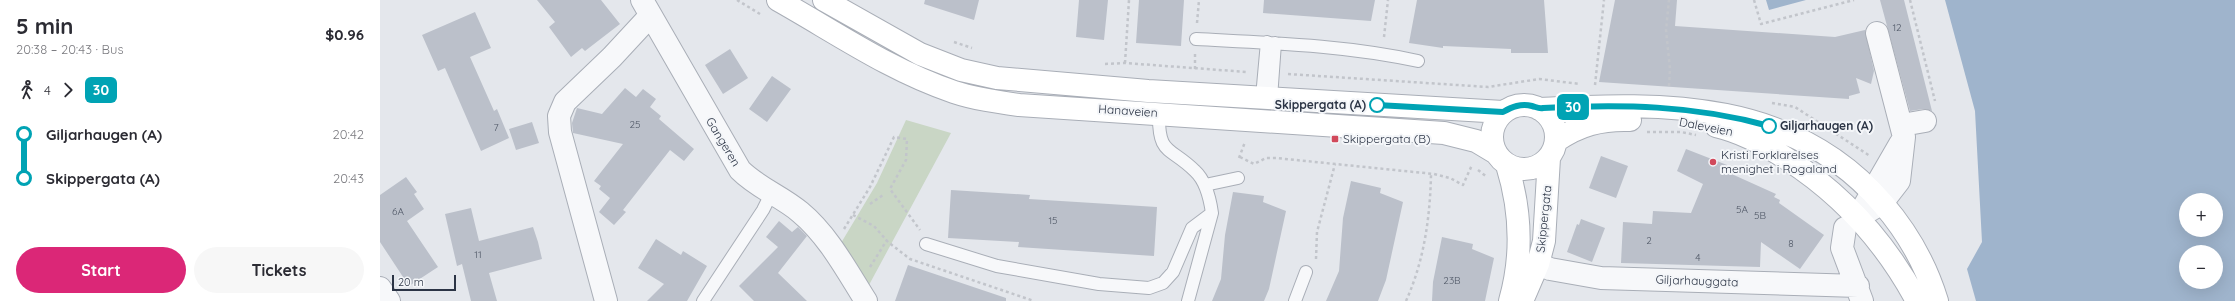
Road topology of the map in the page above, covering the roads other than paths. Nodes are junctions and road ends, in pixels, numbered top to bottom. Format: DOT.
graph roads {
  1 [pos="778,0"];
  2 [pos="824,0"];
  3 [pos="646,8"];
  4 [pos="1877,33"];
  5 [pos="1196,39"];
  6 [pos="1271,43"];
  7 [pos="1418,61"];
  8 [pos="1267,98"];
  9 [pos="1539,108"];
  10 [pos="1503,112"];
  11 [pos="1159,113"];
  12 [pos="1925,121"];
  13 [pos="1903,131"];
  14 [pos="1552,150"];
  15 [pos="1501,159"];
  16 [pos="1238,178"];
  17 [pos="1204,185"];
  18 [pos="771,194"];
  19 [pos="1877,197"];
  20 [pos="1212,213"];
  21 [pos="1852,222"];
  22 [pos="926,244"];
  23 [pos="1538,264"];
  24 [pos="1306,272"];
  25 [pos="380,288"];
  26 [pos="1860,294"];
  27 [pos="389,301"];
  28 [pos="606,301"];
  29 [pos="703,301"];
  30 [pos="866,301"];
  31 [pos="1188,301"];
  32 [pos="1295,301"];
  33 [pos="1510,301"];
  34 [pos="1522,301"];
  35 [pos="1917,301"];
  36 [pos="1937,301"];
  1 -- 11 [label="main road, Hanaveien"];
  2 -- 8 [label="main road, Hanaveien"];
  3 -- 18 [label="street, Gangeren"];
  3 -- 28 [label="street, Gangeren"];
  4 -- 13 [label="street"];
  5 -- 6 [label="lane"];
  6 -- 7 [label="lane"];
  6 -- 8 [label="lane"];
  8 -- 10 [label="main road, Hanaveien"];
  9 -- 10 [label="main road"];
  9 -- 14 [label="main road"];
  9 -- 19 [label="main road, Daleveien"];
  10 -- 15 [label="main road"];
  11 -- 15 [label="main road, Hanaveien"];
  11 -- 17 [label="lane"];
  12 -- 13 [label="street"];
  13 -- 19 [label="street"];
  14 -- 15 [label="main road"];
  14 -- 21 [label="main road, Daleveien"];
  14 -- 23 [label="main road, Skippergata"];
  15 -- 33 [label="main road, Skippergata"];
  16 -- 17 [label="lane"];
  17 -- 20 [label="lane"];
  18 -- 29 [label="lane"];
  18 -- 30 [label="street, Gangeren"];
  19 -- 21 [label="street"];
  19 -- 36 [label="main road, Daleveien"];
  20 -- 22 [label="lane"];
  20 -- 31 [label="lane"];
  21 -- 26 [label="street"];
  21 -- 35 [label="main road, Daleveien"];
  23 -- 26 [label="street, Giljarhauggata"];
  23 -- 34 [label="main road, Skippergata"];
  24 -- 32 [label="lane"];
  25 -- 27 [label="street"];
}
